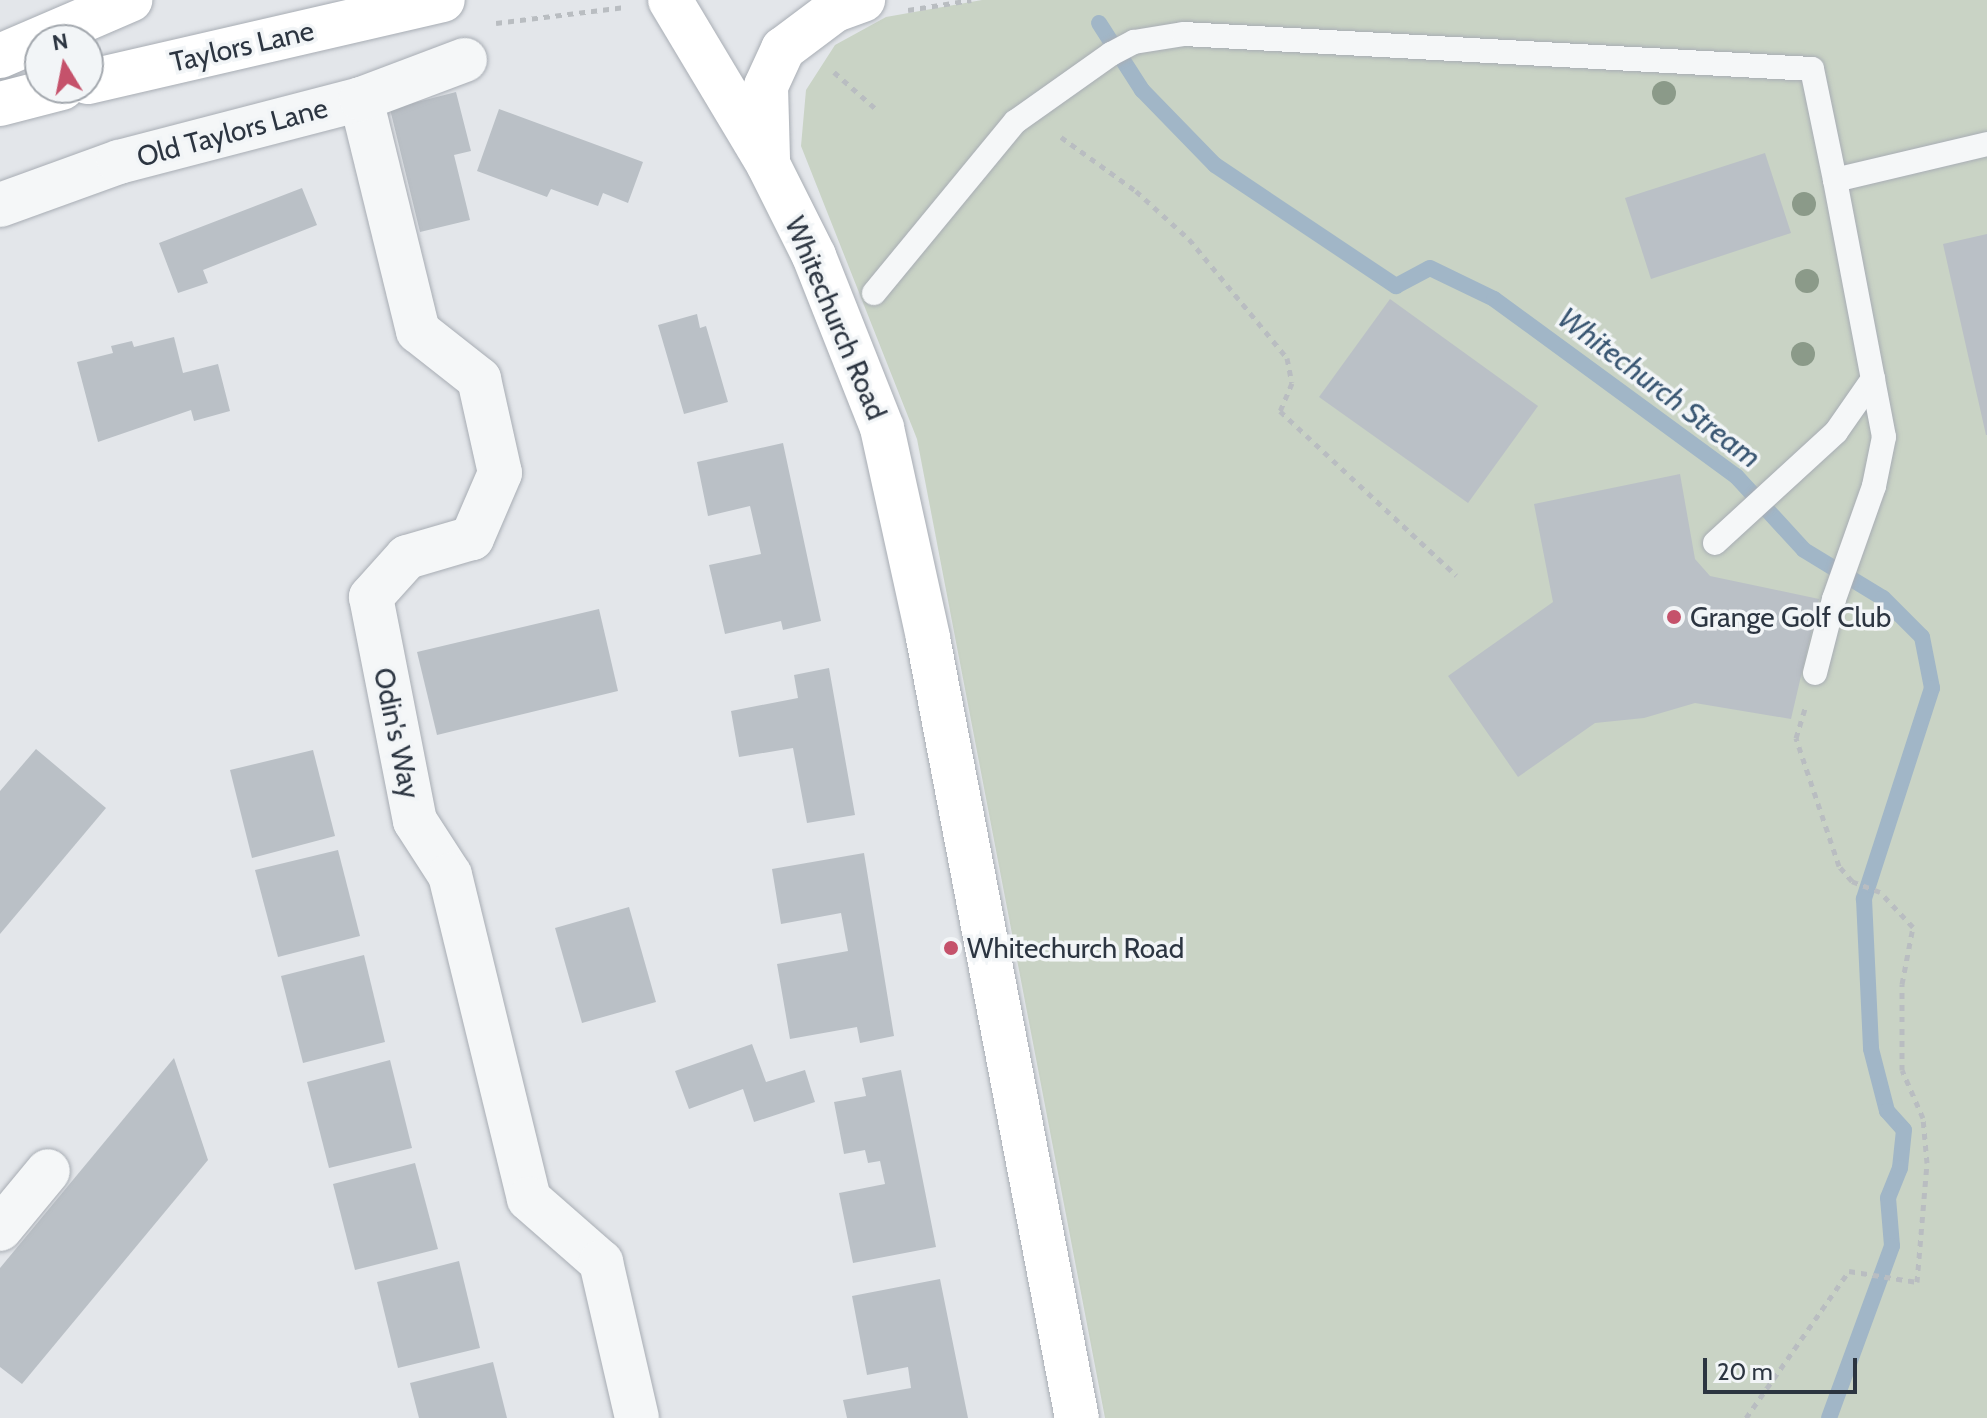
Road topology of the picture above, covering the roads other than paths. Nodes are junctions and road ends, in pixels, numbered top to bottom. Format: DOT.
graph roads {
  1 [pos="130,0"];
  2 [pos="443,0"];
  3 [pos="670,0"];
  4 [pos="863,0"];
  5 [pos="0,56"];
  6 [pos="465,60"];
  7 [pos="104,78"];
  8 [pos="24,98"];
  9 [pos="361,99"];
  10 [pos="0,104"];
  11 [pos="1987,144"];
  12 [pos="768,164"];
  13 [pos="1835,180"];
  14 [pos="0,205"];
  15 [pos="874,293"];
  16 [pos="1873,379"];
  17 [pos="1724,536"];
  18 [pos="1815,673"];
  19 [pos="48,1171"];
  20 [pos="0,1229"];
  21 [pos="637,1418"];
  22 [pos="1077,1418"];
  1 -- 5 [label="street"];
  2 -- 7 [label="street, Taylors Lane"];
  3 -- 12 [label="street, Whitechurch Road"];
  4 -- 12 [label="street"];
  6 -- 9 [label="street, Old Taylors Lane"];
  8 -- 10 [label="street"];
  9 -- 14 [label="street, Old Taylors Lane"];
  9 -- 21 [label="street, Odin's Way"];
  11 -- 13 [label="lane"];
  12 -- 22 [label="street, Whitechurch Road"];
  13 -- 15 [label="lane"];
  13 -- 16 [label="lane"];
  16 -- 17 [label="lane"];
  16 -- 18 [label="lane"];
  19 -- 20 [label="street"];
}
